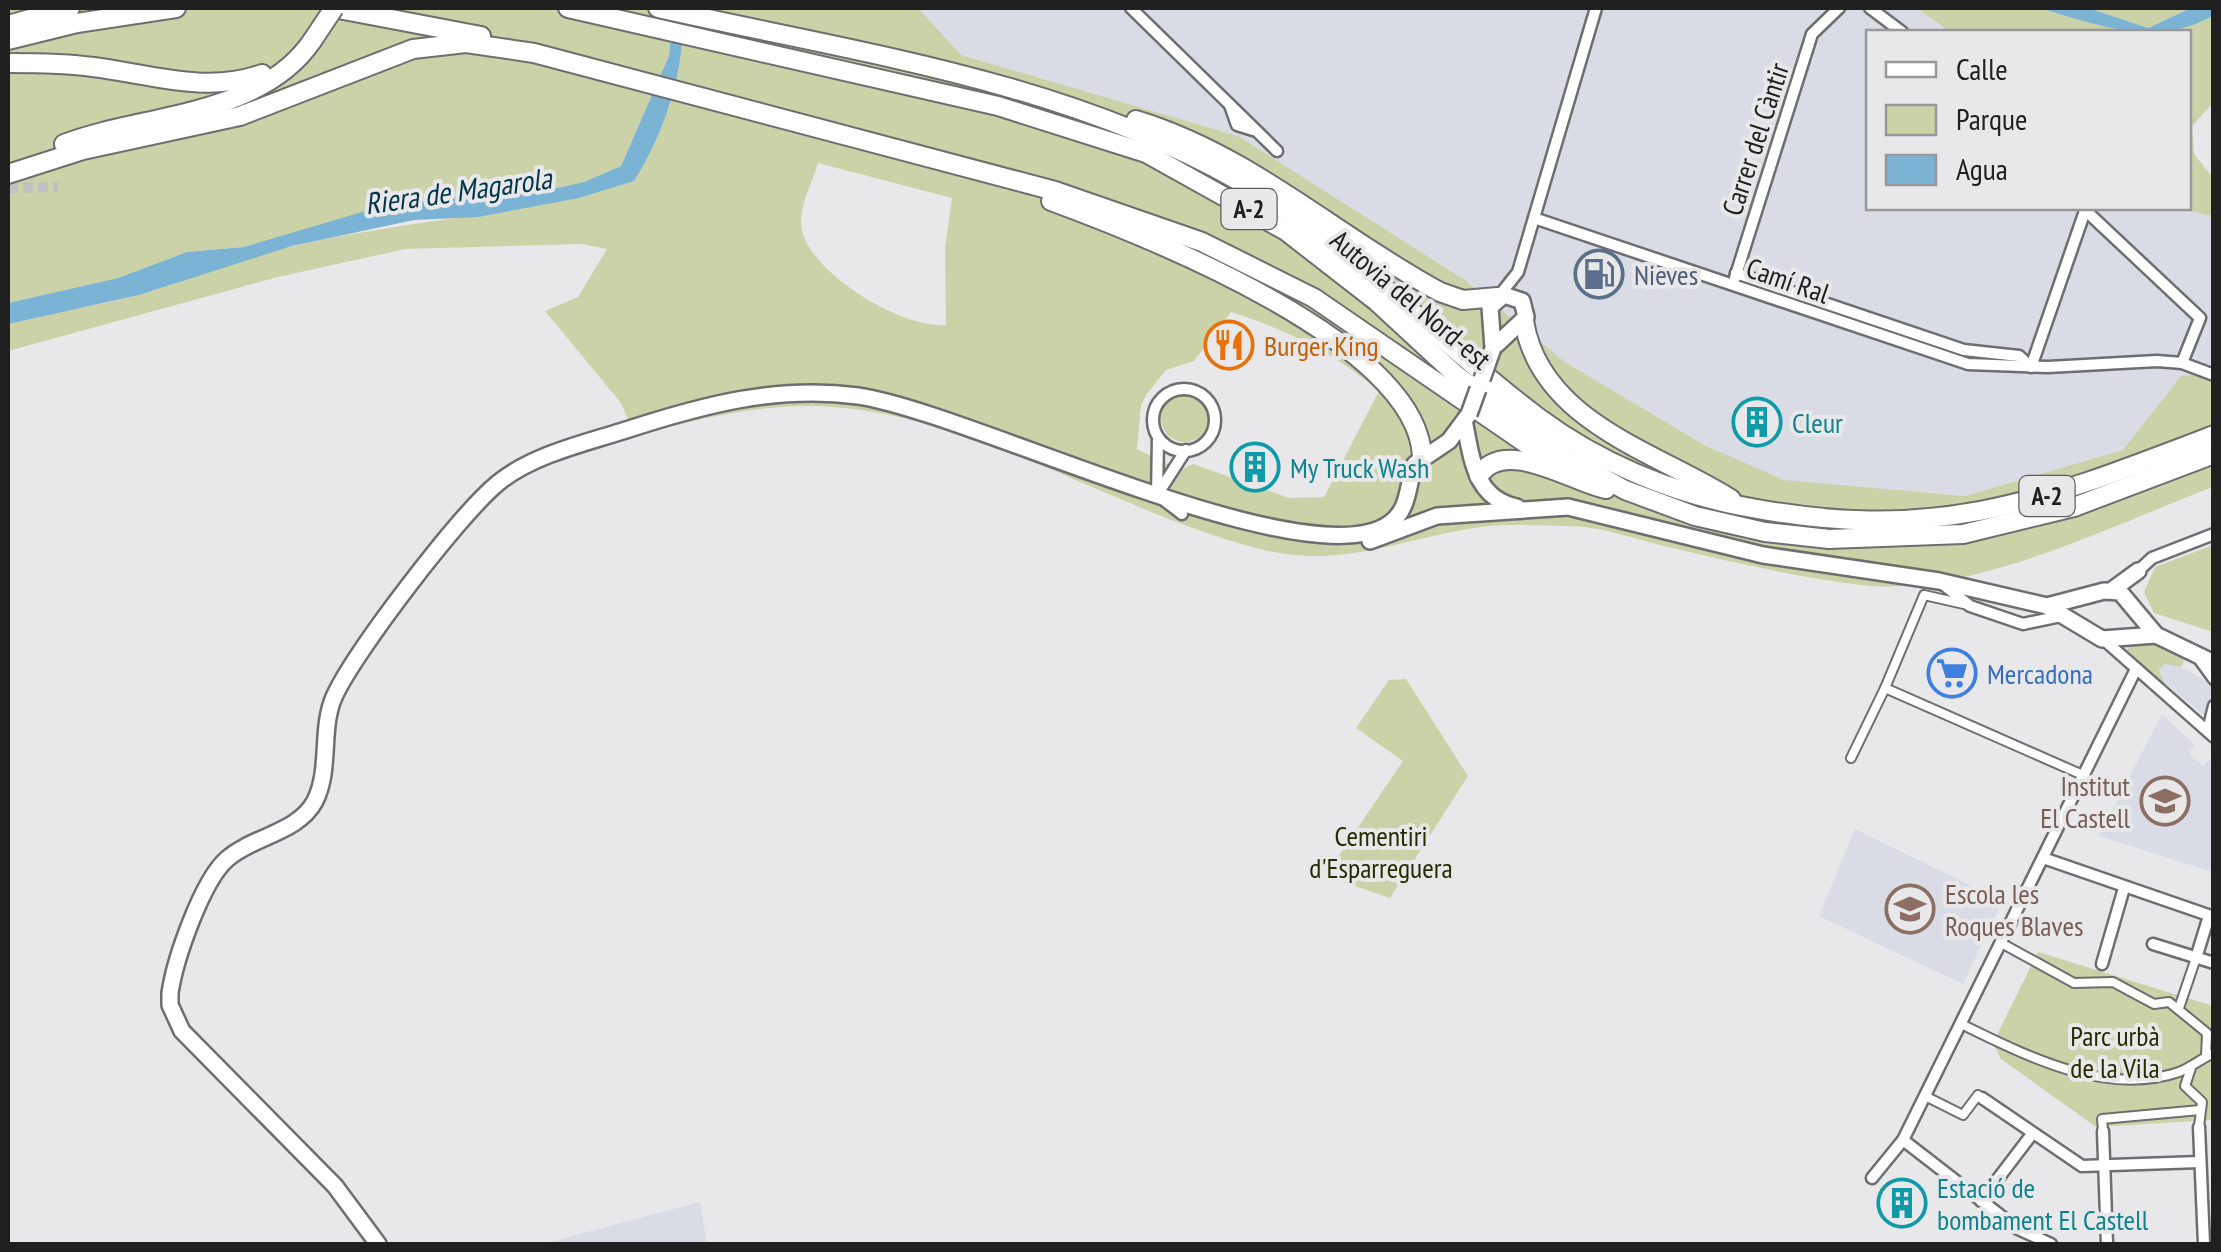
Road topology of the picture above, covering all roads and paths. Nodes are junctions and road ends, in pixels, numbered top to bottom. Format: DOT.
graph roads {
  1 [pos="70,8"];
  2 [pos="176,8"];
  3 [pos="333,8"];
  4 [pos="568,8"];
  5 [pos="658,8"];
  6 [pos="1131,8"];
  7 [pos="1596,8"];
  8 [pos="1870,8"];
  9 [pos="1835,10"];
  10 [pos="8,25"];
  11 [pos="1899,30"];
  12 [pos="8,40"];
  13 [pos="312,41"];
  14 [pos="534,54"];
  15 [pos="834,58"];
  16 [pos="8,63"];
  17 [pos="1048,97"];
  18 [pos="850,139"];
  19 [pos="1276,151"];
  20 [pos="8,166"];
  21 [pos="8,174"];
  22 [pos="2084,210"];
  23 [pos="2085,210"];
  24 [pos="1534,218"];
  25 [pos="1518,272"];
  26 [pos="1734,279"];
  27 [pos="1498,297"];
  28 [pos="1520,299"];
  29 [pos="1491,319"];
  30 [pos="1518,326"];
  31 [pos="1493,348"];
  32 [pos="2182,364"];
  33 [pos="2031,366"];
  34 [pos="2214,375"];
  35 [pos="1467,420"];
  36 [pos="2214,435"];
  37 [pos="1158,436"];
  38 [pos="1442,448"];
  39 [pos="1186,450"];
  40 [pos="2214,454"];
  41 [pos="1422,456"];
  42 [pos="1477,474"];
  43 [pos="1155,478"];
  44 [pos="1602,479"];
  45 [pos="1410,488"];
  46 [pos="1162,489"];
  47 [pos="1129,490"];
  48 [pos="1625,490"];
  49 [pos="1739,506"];
  50 [pos="1181,508"];
  51 [pos="1522,508"];
  52 [pos="1459,514"];
  53 [pos="1437,516"];
  54 [pos="2214,534"];
  55 [pos="2138,571"];
  56 [pos="1939,582"];
  57 [pos="2104,592"];
  58 [pos="1970,606"];
  59 [pos="2046,606"];
  60 [pos="2134,606"];
  61 [pos="2063,616"];
  62 [pos="2097,635"];
  63 [pos="2156,635"];
  64 [pos="2124,636"];
  65 [pos="2197,656"];
  66 [pos="2214,663"];
  67 [pos="2136,669"];
  68 [pos="2214,679"];
  69 [pos="1885,688"];
  70 [pos="2214,706"];
  71 [pos="2211,734"];
  72 [pos="1851,758"];
  73 [pos="2085,776"];
  74 [pos="2046,859"];
  75 [pos="2124,888"];
  76 [pos="2211,916"];
  77 [pos="2003,944"];
  78 [pos="2154,944"];
  79 [pos="2196,958"];
  80 [pos="2214,963"];
  81 [pos="2102,964"];
  82 [pos="2098,984"];
  83 [pos="2179,1008"];
  84 [pos="1963,1025"];
  85 [pos="2210,1055"];
  86 [pos="2192,1065"];
  87 [pos="1927,1097"];
  88 [pos="1982,1098"];
  89 [pos="2201,1106"];
  90 [pos="2199,1127"];
  91 [pos="2102,1132"];
  92 [pos="2032,1134"];
  93 [pos="1903,1140"];
  94 [pos="2104,1167"];
  95 [pos="2200,1167"];
  96 [pos="2214,1171"];
  97 [pos="1872,1178"];
  98 [pos="1981,1201"];
  99 [pos="2208,1206"];
  100 [pos="378,1244"];
  101 [pos="2052,1244"];
  102 [pos="2107,1244"];
  103 [pos="2204,1244"];
  1 -- 10 [label="highway"];
  2 -- 12 [label="highway"];
  3 -- 13 [label="highway, bridge"];
  3 -- 14 [label="highway"];
  4 -- 15 [label="highway, Autovia del Nord-est / A-2"];
  5 -- 15 [label="highway, Autovia del Nord-est / A-2"];
  6 -- 19 [label="street"];
  7 -- 24 [label="street"];
  8 -- 11 [label="street"];
  9 -- 26 [label="street, Carrer del Càntir"];
  13 -- 16 [label="highway"];
  13 -- 20 [label="highway"];
  14 -- 18 [label="highway"];
  14 -- 21 [label="highway"];
  15 -- 17 [label="highway, Autovia del Nord-est / A-2"];
  15 -- 44 [label="highway, Autovia del Nord-est / A-2"];
  17 -- 27 [label="highway"];
  17 -- 49 [label="highway, Autovia del Nord-est / A-2"];
  18 -- 41 [label="highway"];
  18 -- 44 [label="highway"];
  22 -- 33 [label="street"];
  23 -- 32 [label="street"];
  24 -- 25 [label="street"];
  24 -- 26 [label="street, Camí Ral"];
  25 -- 27 [label="street"];
  25 -- 28 [label="street"];
  26 -- 33 [label="street, Camí Ral"];
  27 -- 28 [label="main road"];
  27 -- 29 [label="main road"];
  28 -- 30 [label="main road"];
  29 -- 30 [label="main road"];
  29 -- 31 [label="main road"];
  30 -- 31 [label="main road"];
  30 -- 49 [label="highway"];
  31 -- 35 [label="main road, bridge"];
  32 -- 33 [label="street, Camí Ral"];
  32 -- 34 [label="street, Camí Ral"];
  35 -- 38 [label="main road"];
  35 -- 42 [label="main road"];
  36 -- 49 [label="highway, Autovia del Nord-est / A-2"];
  37 -- 39 [label="street"];
  37 -- 39 [label="street"];
  37 -- 43 [label="street"];
  38 -- 41 [label="main road"];
  38 -- 42 [label="main road"];
  39 -- 46 [label="street"];
  40 -- 48 [label="highway, Autovia del Nord-est / A-2"];
  41 -- 45 [label="main road"];
  42 -- 48 [label="highway"];
  42 -- 51 [label="main road"];
  42 -- 52 [label="main road"];
  43 -- 46 [label="street"];
  43 -- 47 [label="street"];
  44 -- 48 [label="highway, Autovia del Nord-est / A-2"];
  45 -- 50 [label="main road"];
  45 -- 53 [label="main road"];
  46 -- 47 [label="main road"];
  46 -- 50 [label="main road"];
  47 -- 50 [label="main road"];
  47 -- 100 [label="main road"];
  50 -- 53 [label="main road"];
  51 -- 52 [label="main road"];
  51 -- 56 [label="main road"];
  52 -- 53 [label="main road"];
  54 -- 55 [label="street"];
  55 -- 57 [label="main road"];
  55 -- 60 [label="main road"];
  56 -- 58 [label="street"];
  56 -- 59 [label="main road"];
  57 -- 59 [label="main road"];
  57 -- 60 [label="main road"];
  57 -- 62 [label="main road"];
  58 -- 61 [label="street"];
  58 -- 69 [label="street"];
  59 -- 61 [label="main road"];
  60 -- 63 [label="main road"];
  60 -- 64 [label="main road"];
  61 -- 62 [label="main road"];
  62 -- 64 [label="main road"];
  62 -- 67 [label="street"];
  63 -- 64 [label="main road"];
  63 -- 65 [label="main road"];
  64 -- 67 [label="street"];
  65 -- 66 [label="main road"];
  65 -- 68 [label="street"];
  67 -- 71 [label="street"];
  67 -- 73 [label="street"];
  69 -- 72 [label="street"];
  69 -- 73 [label="street"];
  70 -- 71 [label="street"];
  73 -- 74 [label="street"];
  74 -- 75 [label="street"];
  74 -- 77 [label="street"];
  75 -- 76 [label="street"];
  75 -- 81 [label="street"];
  76 -- 79 [label="street"];
  77 -- 82 [label="street"];
  77 -- 84 [label="street"];
  78 -- 79 [label="street"];
  79 -- 80 [label="street"];
  79 -- 83 [label="street"];
  81 -- 82 [label="street"];
  82 -- 83 [label="street"];
  83 -- 85 [label="street"];
  84 -- 86 [label="street"];
  84 -- 87 [label="street"];
  85 -- 86 [label="street"];
  86 -- 89 [label="street"];
  87 -- 88 [label="street"];
  87 -- 93 [label="street"];
  88 -- 92 [label="street"];
  89 -- 90 [label="street"];
  89 -- 91 [label="street"];
  90 -- 95 [label="street"];
  91 -- 94 [label="street"];
  92 -- 94 [label="street"];
  92 -- 98 [label="street"];
  93 -- 97 [label="street"];
  93 -- 98 [label="street"];
  94 -- 95 [label="street"];
  94 -- 102 [label="street"];
  95 -- 96 [label="street"];
  95 -- 99 [label="street"];
  98 -- 101 [label="street"];
  99 -- 103 [label="street"];
}
